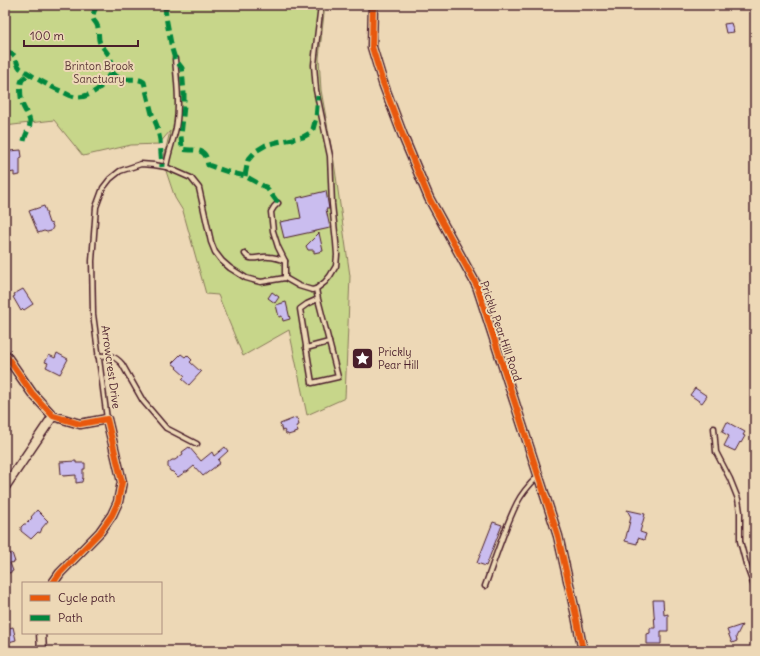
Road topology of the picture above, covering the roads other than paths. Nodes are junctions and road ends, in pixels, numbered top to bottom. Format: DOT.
graph roads {
  1 [pos="321,5"];
  2 [pos="373,5"];
  3 [pos="174,59"];
  4 [pos="166,168"];
  5 [pos="278,203"];
  6 [pos="246,254"];
  7 [pos="285,261"];
  8 [pos="285,278"];
  9 [pos="316,289"];
  10 [pos="318,299"];
  11 [pos="329,342"];
  12 [pos="306,348"];
  13 [pos="5,354"];
  14 [pos="98,356"];
  15 [pos="53,416"];
  16 [pos="107,419"];
  17 [pos="714,428"];
  18 [pos="197,444"];
  19 [pos="538,476"];
  20 [pos="5,485"];
  21 [pos="54,582"];
  22 [pos="485,586"];
  23 [pos="755,590"];
  24 [pos="41,634"];
  25 [pos="42,651"];
  26 [pos="583,651"];
  1 -- 9 [label="lane"];
  2 -- 19 [label="street, Prickly Pear Hill Road"];
  3 -- 4 [label="lane"];
  4 -- 8 [label="lane, Arrowcrest Drive"];
  4 -- 14 [label="lane, Arrowcrest Drive"];
  5 -- 7 [label="lane"];
  6 -- 7 [label="lane"];
  7 -- 8 [label="lane"];
  8 -- 9 [label="lane"];
  9 -- 10 [label="lane"];
  10 -- 11 [label="lane"];
  10 -- 12 [label="lane"];
  11 -- 12 [label="lane"];
  11 -- 12 [label="lane"];
  13 -- 15 [label="street"];
  14 -- 16 [label="lane, Arrowcrest Drive"];
  14 -- 18 [label="lane"];
  15 -- 16 [label="street"];
  15 -- 20 [label="street"];
  16 -- 21 [label="street, Arrowcrest Drive"];
  17 -- 23 [label="lane"];
  19 -- 22 [label="lane"];
  19 -- 26 [label="street, Prickly Pear Hill Road"];
  24 -- 25 [label="street"];
}
